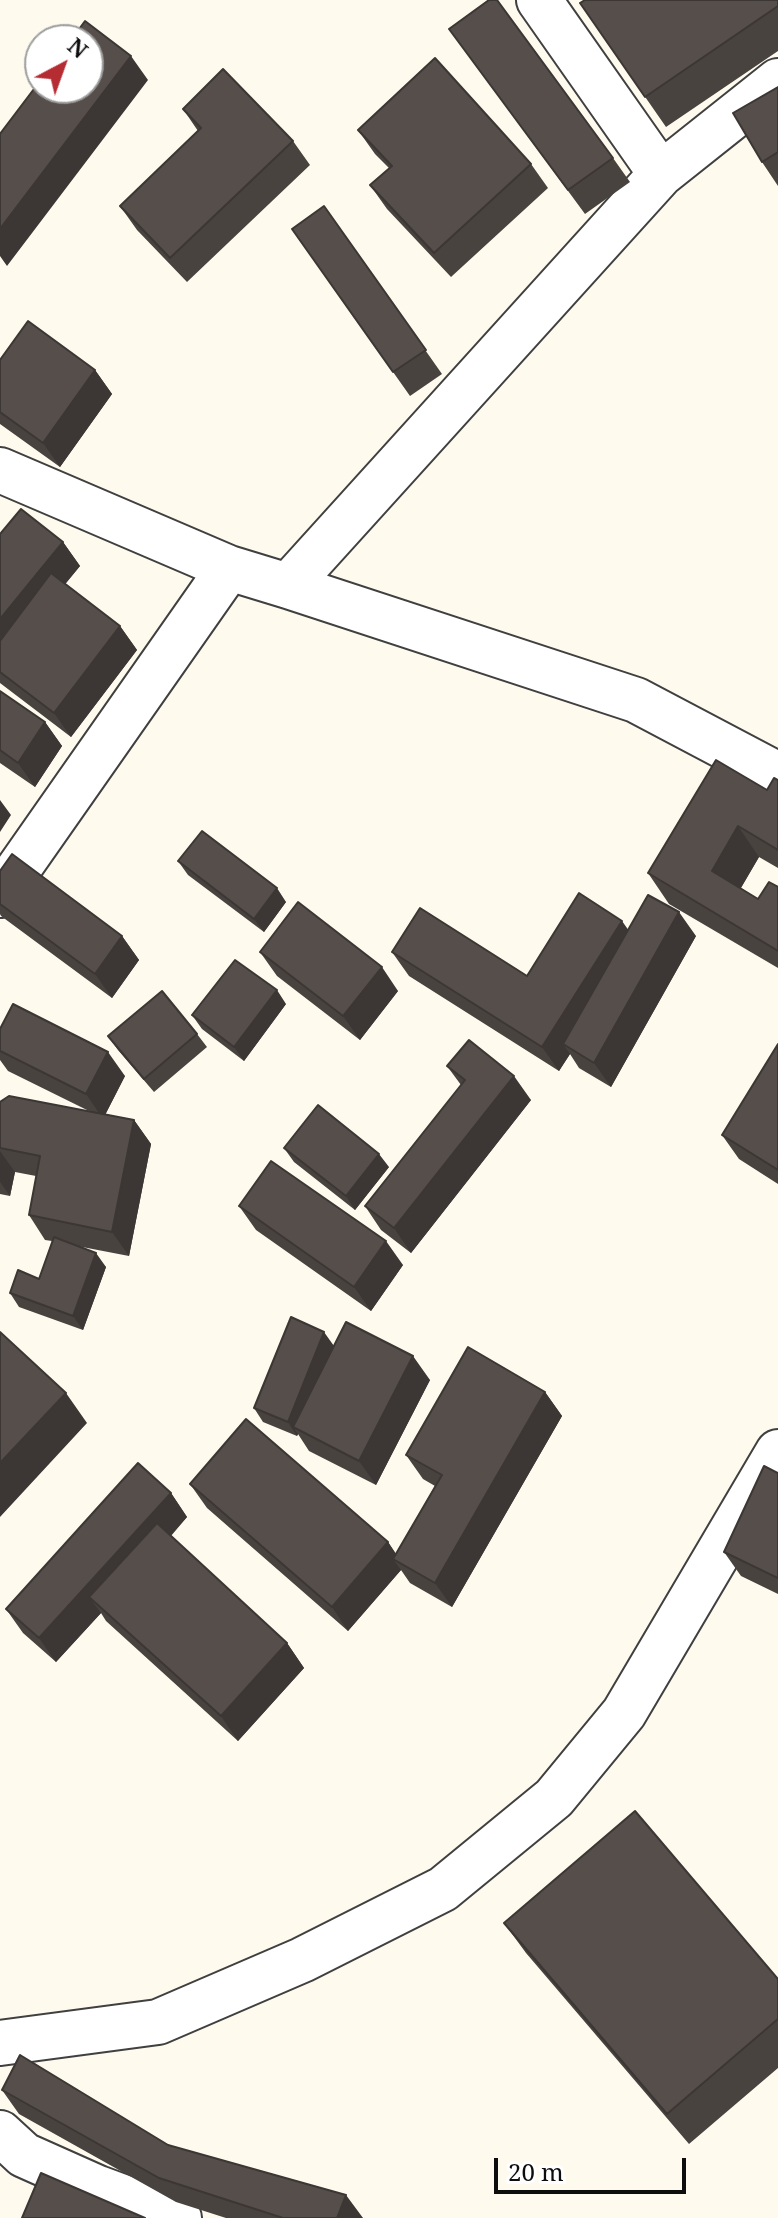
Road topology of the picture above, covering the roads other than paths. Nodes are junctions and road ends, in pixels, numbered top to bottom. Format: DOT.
graph roads {
  1 [pos="539,0"];
  2 [pos="778,81"];
  3 [pos="661,174"];
  4 [pos="0,470"];
  5 [pos="229,568"];
  6 [pos="288,586"];
  7 [pos="778,775"];
  8 [pos="0,895"];
  9 [pos="778,1452"];
  10 [pos="0,2043"];
  11 [pos="0,2133"];
  12 [pos="179,2218"];
  1 -- 3 [label="street"];
  2 -- 3 [label="street"];
  3 -- 6 [label="street"];
  4 -- 5 [label="street"];
  5 -- 6 [label="street"];
  5 -- 8 [label="street"];
  6 -- 7 [label="street"];
  9 -- 10 [label="street"];
  11 -- 12 [label="street"];
}
